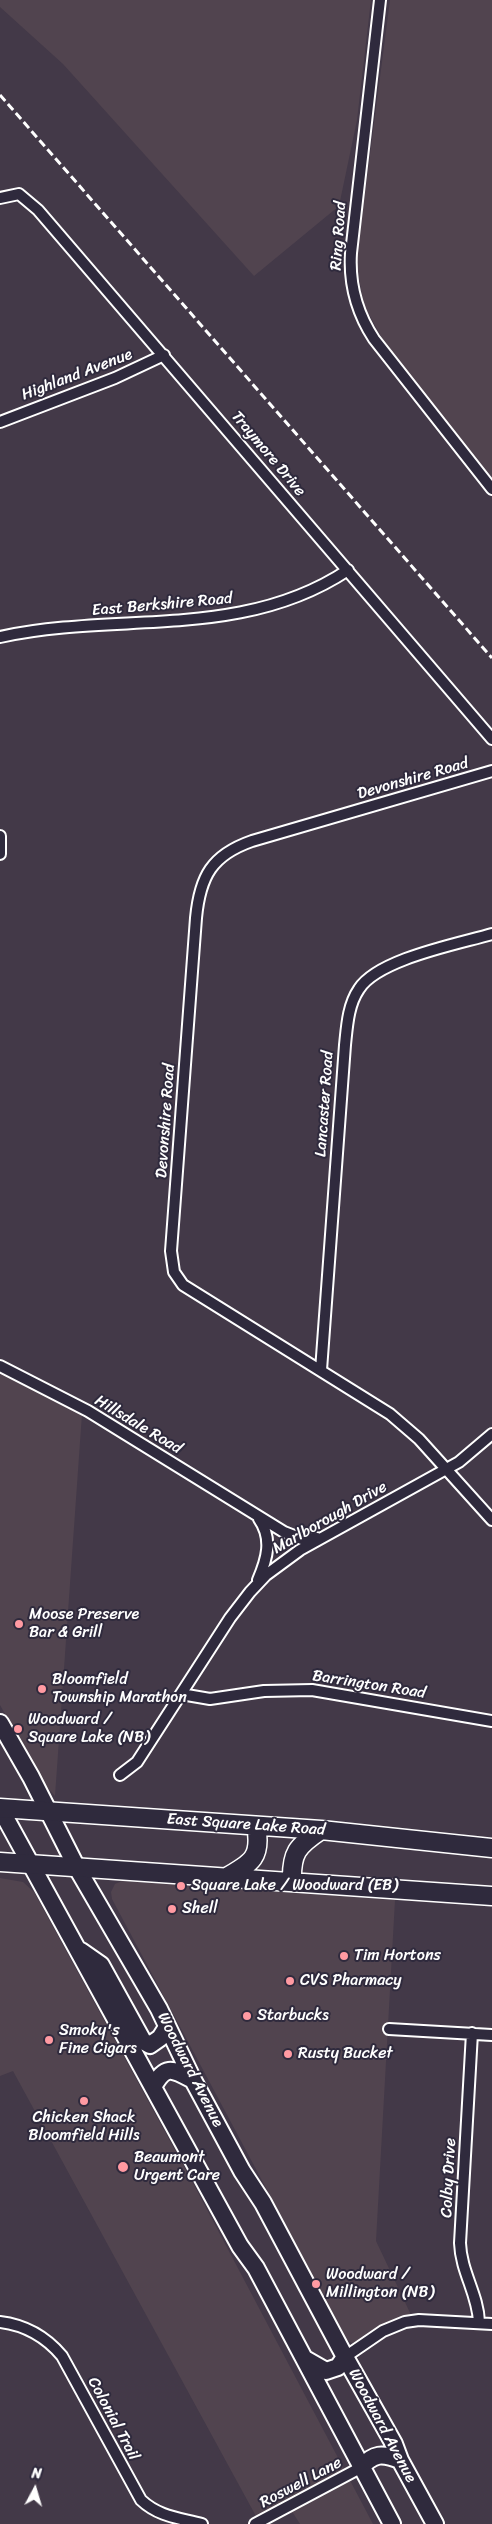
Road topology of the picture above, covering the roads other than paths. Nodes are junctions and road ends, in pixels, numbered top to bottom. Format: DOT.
graph roads {
  1 [pos="380,0"];
  2 [pos="0,198"];
  3 [pos="164,355"];
  4 [pos="0,422"];
  5 [pos="492,489"];
  6 [pos="348,570"];
  7 [pos="0,637"];
  8 [pos="492,739"];
  9 [pos="492,771"];
  10 [pos="0,836"];
  11 [pos="0,854"];
  12 [pos="492,934"];
  13 [pos="0,1366"];
  14 [pos="321,1370"];
  15 [pos="492,1434"];
  16 [pos="447,1469"];
  17 [pos="257,1516"];
  18 [pos="492,1520"];
  19 [pos="323,1537"];
  20 [pos="256,1584"];
  21 [pos="181,1694"];
  22 [pos="492,1721"];
  23 [pos="0,1724"];
  24 [pos="0,1747"];
  25 [pos="22,1764"];
  26 [pos="120,1775"];
  27 [pos="0,1808"];
  28 [pos="47,1811"];
  29 [pos="256,1826"];
  30 [pos="321,1830"];
  31 [pos="492,1848"];
  32 [pos="0,1862"];
  33 [pos="32,1865"];
  34 [pos="77,1868"];
  35 [pos="226,1878"];
  36 [pos="292,1882"];
  37 [pos="492,1896"];
  38 [pos="77,1948"];
  39 [pos="167,2027"];
  40 [pos="389,2029"];
  41 [pos="472,2034"];
  42 [pos="492,2035"];
  43 [pos="193,2080"];
  44 [pos="153,2087"];
  45 [pos="0,2322"];
  46 [pos="479,2322"];
  47 [pos="492,2324"];
  48 [pos="345,2357"];
  49 [pos="305,2359"];
  50 [pos="400,2460"];
  51 [pos="360,2468"];
  52 [pos="202,2524"];
  53 [pos="255,2524"];
  54 [pos="392,2524"];
  55 [pos="435,2524"];
  1 -- 5 [label="street, Ring Road"];
  2 -- 3 [label="street, Traymore Drive"];
  3 -- 4 [label="street, Highland Avenue"];
  3 -- 6 [label="street, Traymore Drive"];
  6 -- 7 [label="street, East Berkshire Road"];
  6 -- 8 [label="street, Traymore Drive"];
  9 -- 14 [label="street, Devonshire Road"];
  10 -- 11 [label="street"];
  12 -- 14 [label="street, Lancaster Road"];
  13 -- 17 [label="street, Hillsdale Road"];
  14 -- 16 [label="street, Devonshire Road"];
  15 -- 16 [label="street, Marlborough Drive"];
  16 -- 18 [label="street, Devonshire Road"];
  16 -- 19 [label="street, Marlborough Drive"];
  17 -- 19 [label="street, Hillsdale Road"];
  17 -- 20 [label="street"];
  19 -- 20 [label="street, Marlborough Drive"];
  20 -- 21 [label="street, Marlborough Drive"];
  21 -- 22 [label="street, Barrington Road"];
  21 -- 26 [label="street, Marlborough Drive"];
  23 -- 25 [label="main road, Woodward Avenue"];
  24 -- 25 [label="main road"];
  25 -- 28 [label="main road, Woodward Avenue"];
  27 -- 28 [label="highway, East Square Lake Road"];
  27 -- 33 [label="main road"];
  28 -- 29 [label="highway, East Square Lake Road"];
  28 -- 34 [label="main road, Woodward Avenue"];
  29 -- 30 [label="highway, East Square Lake Road"];
  29 -- 35 [label="highway"];
  30 -- 31 [label="highway, East Square Lake Road"];
  30 -- 36 [label="highway"];
  32 -- 33 [label="highway"];
  33 -- 34 [label="highway"];
  33 -- 38 [label="main road"];
  34 -- 35 [label="highway"];
  34 -- 39 [label="main road, Woodward Avenue"];
  35 -- 36 [label="highway"];
  36 -- 37 [label="highway"];
  38 -- 39 [label="main road"];
  38 -- 44 [label="main road"];
  39 -- 43 [label="main road, Woodward Avenue"];
  40 -- 41 [label="street"];
  41 -- 42 [label="street"];
  41 -- 46 [label="street, Colby Drive"];
  43 -- 44 [label="main road"];
  43 -- 48 [label="main road, Woodward Avenue"];
  44 -- 49 [label="main road"];
  45 -- 52 [label="street, Colonial Trail"];
  46 -- 47 [label="street"];
  46 -- 48 [label="street"];
  48 -- 49 [label="main road"];
  48 -- 50 [label="main road, Woodward Avenue"];
  49 -- 51 [label="main road"];
  50 -- 51 [label="main road"];
  50 -- 55 [label="main road, Woodward Avenue"];
  51 -- 53 [label="street, Roswell Lane"];
  51 -- 54 [label="main road"];
}
